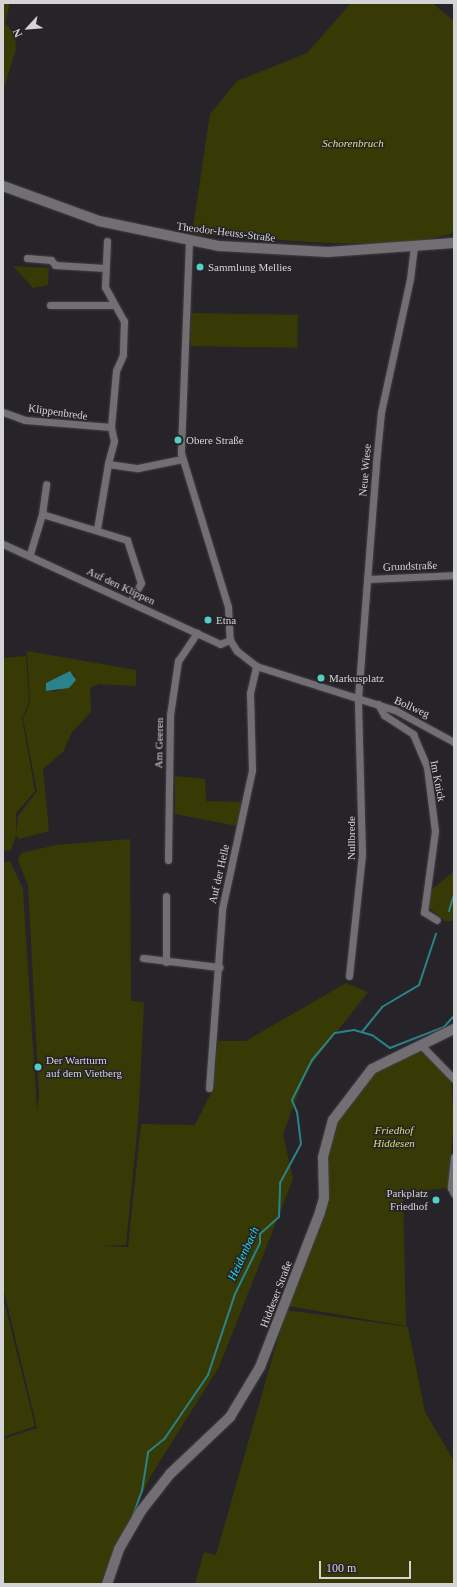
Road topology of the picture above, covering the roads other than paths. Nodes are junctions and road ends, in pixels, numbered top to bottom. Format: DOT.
graph roads {
  1 [pos="3,186"];
  2 [pos="107,241"];
  3 [pos="189,241"];
  4 [pos="454,243"];
  5 [pos="414,247"];
  6 [pos="27,258"];
  7 [pos="105,268"];
  8 [pos="50,305"];
  9 [pos="114,305"];
  10 [pos="3,412"];
  11 [pos="111,428"];
  12 [pos="182,459"];
  13 [pos="108,464"];
  14 [pos="46,484"];
  15 [pos="42,514"];
  16 [pos="96,529"];
  17 [pos="3,544"];
  18 [pos="30,554"];
  19 [pos="454,575"];
  20 [pos="367,579"];
  21 [pos="130,602"];
  22 [pos="197,632"];
  23 [pos="230,640"];
  24 [pos="256,666"];
  25 [pos="358,698"];
  26 [pos="378,704"];
  27 [pos="454,742"];
  28 [pos="168,860"];
  29 [pos="166,896"];
  30 [pos="437,920"];
  31 [pos="144,958"];
  32 [pos="166,962"];
  33 [pos="219,967"];
  34 [pos="349,976"];
  35 [pos="454,1029"];
  36 [pos="421,1045"];
  37 [pos="454,1079"];
  38 [pos="209,1088"];
  39 [pos="454,1157"];
  40 [pos="454,1194"];
  41 [pos="108,1584"];
  1 -- 3 [label="main road, Theodor-Heuss-Straße"];
  2 -- 7 [label="street"];
  3 -- 5 [label="main road, Theodor-Heuss-Straße"];
  3 -- 12 [label="street"];
  4 -- 5 [label="main road, Theodor-Heuss-Straße"];
  5 -- 20 [label="street, Neue Wiese"];
  6 -- 7 [label="street"];
  7 -- 9 [label="street"];
  8 -- 9 [label="street"];
  9 -- 11 [label="street"];
  10 -- 11 [label="street, Klippenbrede"];
  11 -- 13 [label="street"];
  12 -- 13 [label="street"];
  12 -- 23 [label="street"];
  13 -- 16 [label="street"];
  14 -- 15 [label="street"];
  15 -- 16 [label="street"];
  15 -- 18 [label="street"];
  16 -- 21 [label="street"];
  17 -- 18 [label="street, Auf den Klippen"];
  18 -- 21 [label="street, Auf den Klippen"];
  19 -- 20 [label="street, Grundstraße"];
  20 -- 25 [label="street, Neue Wiese"];
  21 -- 22 [label="street, Auf den Klippen"];
  22 -- 23 [label="street, Auf den Klippen"];
  22 -- 28 [label="street, Am Geeren"];
  23 -- 24 [label="street"];
  24 -- 25 [label="street"];
  24 -- 33 [label="street, Auf der Helle"];
  25 -- 26 [label="street, Bollweg"];
  25 -- 34 [label="street, Nullbrede"];
  26 -- 27 [label="street, Bollweg"];
  26 -- 30 [label="street, Im Knick"];
  29 -- 32 [label="street"];
  31 -- 32 [label="street"];
  32 -- 33 [label="street"];
  33 -- 38 [label="street, Auf der Helle"];
  35 -- 36 [label="main road, Hiddeser Straße"];
  36 -- 37 [label="street"];
  36 -- 41 [label="main road, Hiddeser Straße"];
  39 -- 40 [label="street"];
}
